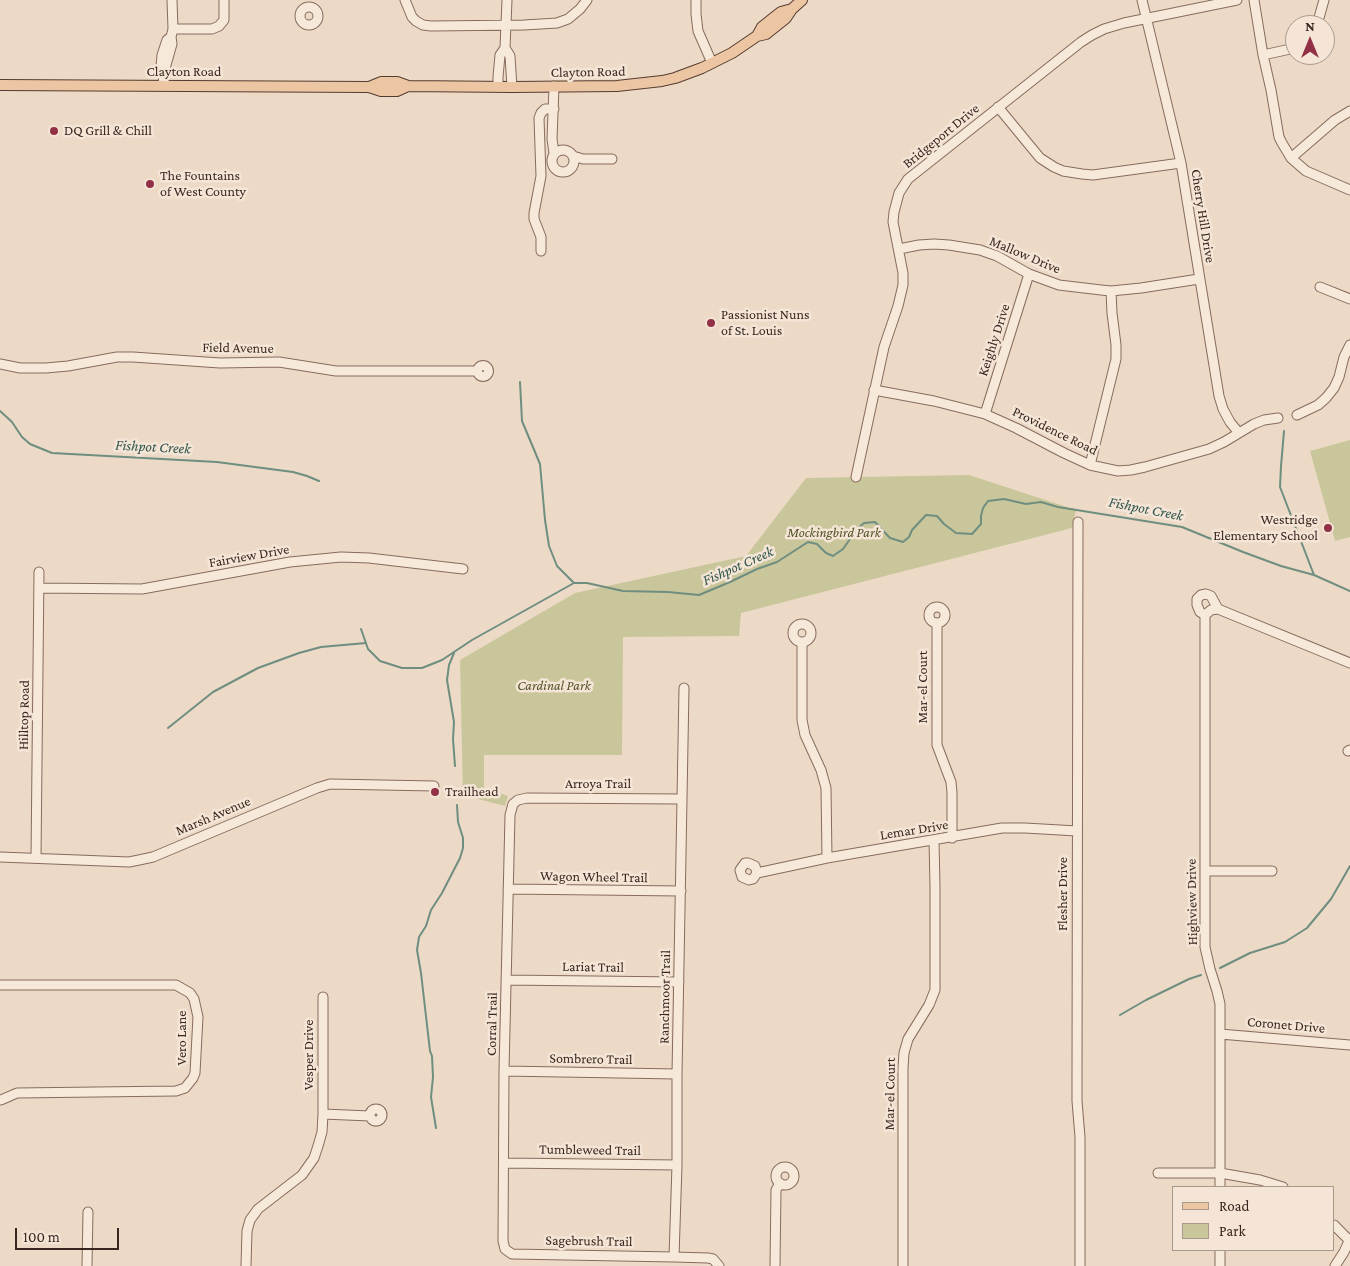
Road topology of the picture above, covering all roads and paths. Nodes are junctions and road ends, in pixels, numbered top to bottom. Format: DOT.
graph roads {
  1 [pos="172,0"];
  2 [pos="224,0"];
  3 [pos="405,0"];
  4 [pos="507,0"];
  5 [pos="587,0"];
  6 [pos="696,0"];
  7 [pos="802,0"];
  8 [pos="1142,0"];
  9 [pos="1237,0"];
  10 [pos="1254,0"];
  11 [pos="1324,0"];
  12 [pos="1320,15"];
  13 [pos="1146,18"];
  14 [pos="505,25"];
  15 [pos="172,33"];
  16 [pos="505,48"];
  17 [pos="1285,50"];
  18 [pos="1263,55"];
  19 [pos="712,63"];
  20 [pos="0,85"];
  21 [pos="163,86"];
  22 [pos="554,86"];
  23 [pos="498,87"];
  24 [pos="512,87"];
  25 [pos="998,107"];
  26 [pos="554,108"];
  27 [pos="1350,111"];
  28 [pos="554,153"];
  29 [pos="573,156"];
  30 [pos="1291,158"];
  31 [pos="612,159"];
  32 [pos="1180,163"];
  33 [pos="1350,190"];
  34 [pos="899,249"];
  35 [pos="542,251"];
  36 [pos="1029,274"];
  37 [pos="1199,279"];
  38 [pos="1320,287"];
  39 [pos="1111,291"];
  40 [pos="1350,299"];
  41 [pos="1350,345"];
  42 [pos="0,364"];
  43 [pos="477,371"];
  44 [pos="874,390"];
  45 [pos="985,414"];
  46 [pos="1297,415"];
  47 [pos="1278,418"];
  48 [pos="1239,433"];
  49 [pos="1090,465"];
  50 [pos="856,477"];
  51 [pos="1078,522"];
  52 [pos="463,570"];
  53 [pos="39,572"];
  54 [pos="39,588"];
  55 [pos="1218,609"];
  56 [pos="1205,615"];
  57 [pos="937,623"];
  58 [pos="802,642"];
  59 [pos="1350,663"];
  60 [pos="684,688"];
  61 [pos="434,786"];
  62 [pos="682,799"];
  63 [pos="515,802"];
  64 [pos="1077,831"];
  65 [pos="952,838"];
  66 [pos="934,840"];
  67 [pos="0,857"];
  68 [pos="36,858"];
  69 [pos="827,858"];
  70 [pos="1205,871"];
  71 [pos="1272,871"];
  72 [pos="757,873"];
  73 [pos="508,889"];
  74 [pos="681,891"];
  75 [pos="506,980"];
  76 [pos="679,982"];
  77 [pos="0,985"];
  78 [pos="323,997"];
  79 [pos="1220,1034"];
  80 [pos="1350,1045"];
  81 [pos="504,1071"];
  82 [pos="676,1074"];
  83 [pos="1,1100"];
  84 [pos="323,1114"];
  85 [pos="370,1116"];
  86 [pos="504,1163"];
  87 [pos="677,1165"];
  88 [pos="1158,1173"];
  89 [pos="1220,1173"];
  90 [pos="780,1183"];
  91 [pos="1220,1186"];
  92 [pos="1280,1186"];
  93 [pos="88,1212"];
  94 [pos="1335,1226"];
  95 [pos="1350,1239"];
  96 [pos="505,1249"];
  97 [pos="1220,1251"];
  98 [pos="674,1257"];
  99 [pos="87,1266"];
  100 [pos="246,1266"];
  101 [pos="719,1266"];
  102 [pos="775,1266"];
  103 [pos="903,1266"];
  104 [pos="1080,1266"];
  105 [pos="1220,1266"];
  106 [pos="1335,1266"];
  1 -- 15 [label="street"];
  2 -- 15 [label="street"];
  3 -- 14 [label="street"];
  4 -- 14 [label="street"];
  5 -- 14 [label="street"];
  6 -- 19 [label="street"];
  7 -- 19 [label="main road, Clayton Road"];
  8 -- 13 [label="street, Cherry Hill Drive"];
  9 -- 13 [label="street, Bridgeport Drive"];
  10 -- 18 [label="street"];
  11 -- 12 [label="street"];
  13 -- 25 [label="street, Bridgeport Drive"];
  13 -- 32 [label="street, Cherry Hill Drive"];
  14 -- 16 [label="street"];
  15 -- 21 [label="street"];
  16 -- 23 [label="street"];
  16 -- 24 [label="street"];
  17 -- 18 [label="street"];
  18 -- 30 [label="street"];
  19 -- 22 [label="main road, Clayton Road"];
  20 -- 21 [label="main road, Clayton Road"];
  21 -- 23 [label="main road, Clayton Road"];
  22 -- 24 [label="main road, Clayton Road"];
  22 -- 26 [label="street"];
  23 -- 24 [label="main road, Clayton Road"];
  25 -- 32 [label="street"];
  25 -- 34 [label="street, Bridgeport Drive"];
  26 -- 28 [label="street"];
  26 -- 35 [label="street"];
  27 -- 30 [label="street"];
  28 -- 29 [label="street"];
  28 -- 29 [label="street"];
  29 -- 31 [label="street"];
  30 -- 33 [label="street"];
  32 -- 37 [label="street, Cherry Hill Drive"];
  34 -- 36 [label="street, Mallow Drive"];
  34 -- 44 [label="street, Bridgeport Drive"];
  36 -- 39 [label="street, Mallow Drive"];
  36 -- 45 [label="street, Keighly Drive"];
  37 -- 39 [label="street, Mallow Drive"];
  37 -- 48 [label="street, Cherry Hill Drive"];
  38 -- 40 [label="street"];
  39 -- 49 [label="street"];
  41 -- 46 [label="street"];
  42 -- 43 [label="street, Field Avenue"];
  44 -- 45 [label="street, Providence Road"];
  44 -- 50 [label="street, Bridgeport Drive"];
  45 -- 49 [label="street, Providence Road"];
  47 -- 48 [label="street, Providence Road"];
  48 -- 49 [label="street, Providence Road"];
  51 -- 64 [label="street, Flesher Drive"];
  52 -- 54 [label="street, Fairview Drive"];
  53 -- 54 [label="street, Hilltop Road"];
  54 -- 68 [label="street, Hilltop Road"];
  55 -- 56 [label="street"];
  55 -- 56 [label="street, Highview Drive"];
  55 -- 59 [label="street, Highview Drive"];
  56 -- 70 [label="street, Highview Drive"];
  57 -- 65 [label="street, Mar-el Court"];
  58 -- 69 [label="street"];
  60 -- 62 [label="street, Ranchmoor Trail"];
  61 -- 68 [label="street, Marsh Avenue"];
  62 -- 63 [label="street, Arroya Trail"];
  62 -- 74 [label="street, Ranchmoor Trail"];
  63 -- 73 [label="street, Corral Trail"];
  64 -- 65 [label="street, Lemar Drive"];
  64 -- 104 [label="street, Flesher Drive"];
  65 -- 66 [label="street, Lemar Drive"];
  66 -- 69 [label="street, Lemar Drive"];
  66 -- 103 [label="street, Mar-el Court"];
  67 -- 68 [label="street, Marsh Avenue"];
  69 -- 72 [label="street, Lemar Drive"];
  70 -- 71 [label="street"];
  70 -- 79 [label="street, Highview Drive"];
  73 -- 74 [label="street, Wagon Wheel Trail"];
  73 -- 75 [label="street, Corral Trail"];
  74 -- 76 [label="street, Ranchmoor Trail"];
  75 -- 76 [label="street, Lariat Trail"];
  75 -- 81 [label="street, Corral Trail"];
  76 -- 82 [label="street, Ranchmoor Trail"];
  77 -- 83 [label="street, Vero Lane"];
  78 -- 84 [label="street, Vesper Drive"];
  79 -- 80 [label="street, Coronet Drive"];
  79 -- 89 [label="street, Highview Drive"];
  81 -- 82 [label="street, Sombrero Trail"];
  81 -- 86 [label="street, Corral Trail"];
  82 -- 87 [label="street, Ranchmoor Trail"];
  84 -- 85 [label="street"];
  84 -- 100 [label="street, Vesper Drive"];
  86 -- 87 [label="street, Tumbleweed Trail"];
  86 -- 96 [label="street, Corral Trail"];
  87 -- 98 [label="street, Ranchmoor Trail"];
  88 -- 89 [label="street"];
  89 -- 91 [label="street, Highview Drive"];
  89 -- 92 [label="street"];
  90 -- 102 [label="street"];
  93 -- 99 [label="street"];
  94 -- 95 [label="street"];
  95 -- 106 [label="street"];
  96 -- 98 [label="street, Sagebrush Trail"];
  97 -- 105 [label="street"];
  98 -- 101 [label="street"];
}
